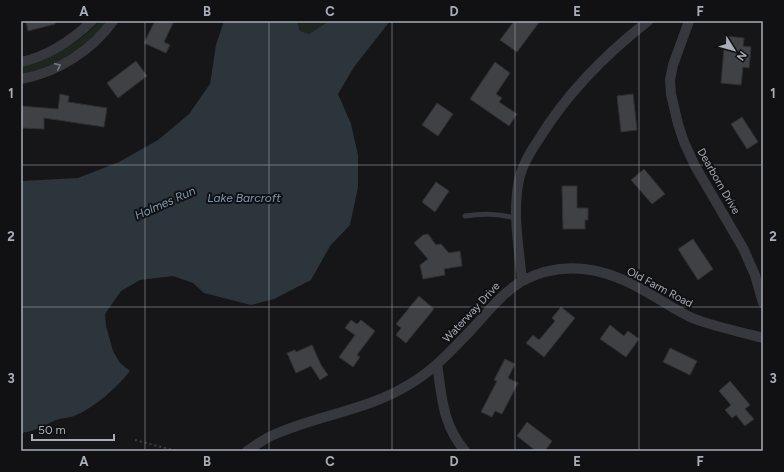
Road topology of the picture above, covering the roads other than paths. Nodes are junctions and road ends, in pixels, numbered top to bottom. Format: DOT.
graph roads {
  1 [pos="92,21"];
  2 [pos="113,21"];
  3 [pos="648,21"];
  4 [pos="689,21"];
  5 [pos="21,62"];
  6 [pos="21,79"];
  7 [pos="464,216"];
  8 [pos="516,218"];
  9 [pos="522,281"];
  10 [pos="763,303"];
  11 [pos="763,338"];
  12 [pos="437,364"];
  13 [pos="248,451"];
  14 [pos="465,451"];
  1 -- 5 [label="street"];
  6 -- 2 [label="street, one-way"];
  3 -- 8 [label="street"];
  4 -- 10 [label="street, Dearborn Drive"];
  7 -- 8 [label="lane"];
  8 -- 9 [label="street"];
  9 -- 11 [label="street, Old Farm Road"];
  9 -- 12 [label="street, Waterway Drive"];
  12 -- 13 [label="street, Waterway Drive"];
  12 -- 14 [label="street"];
}
